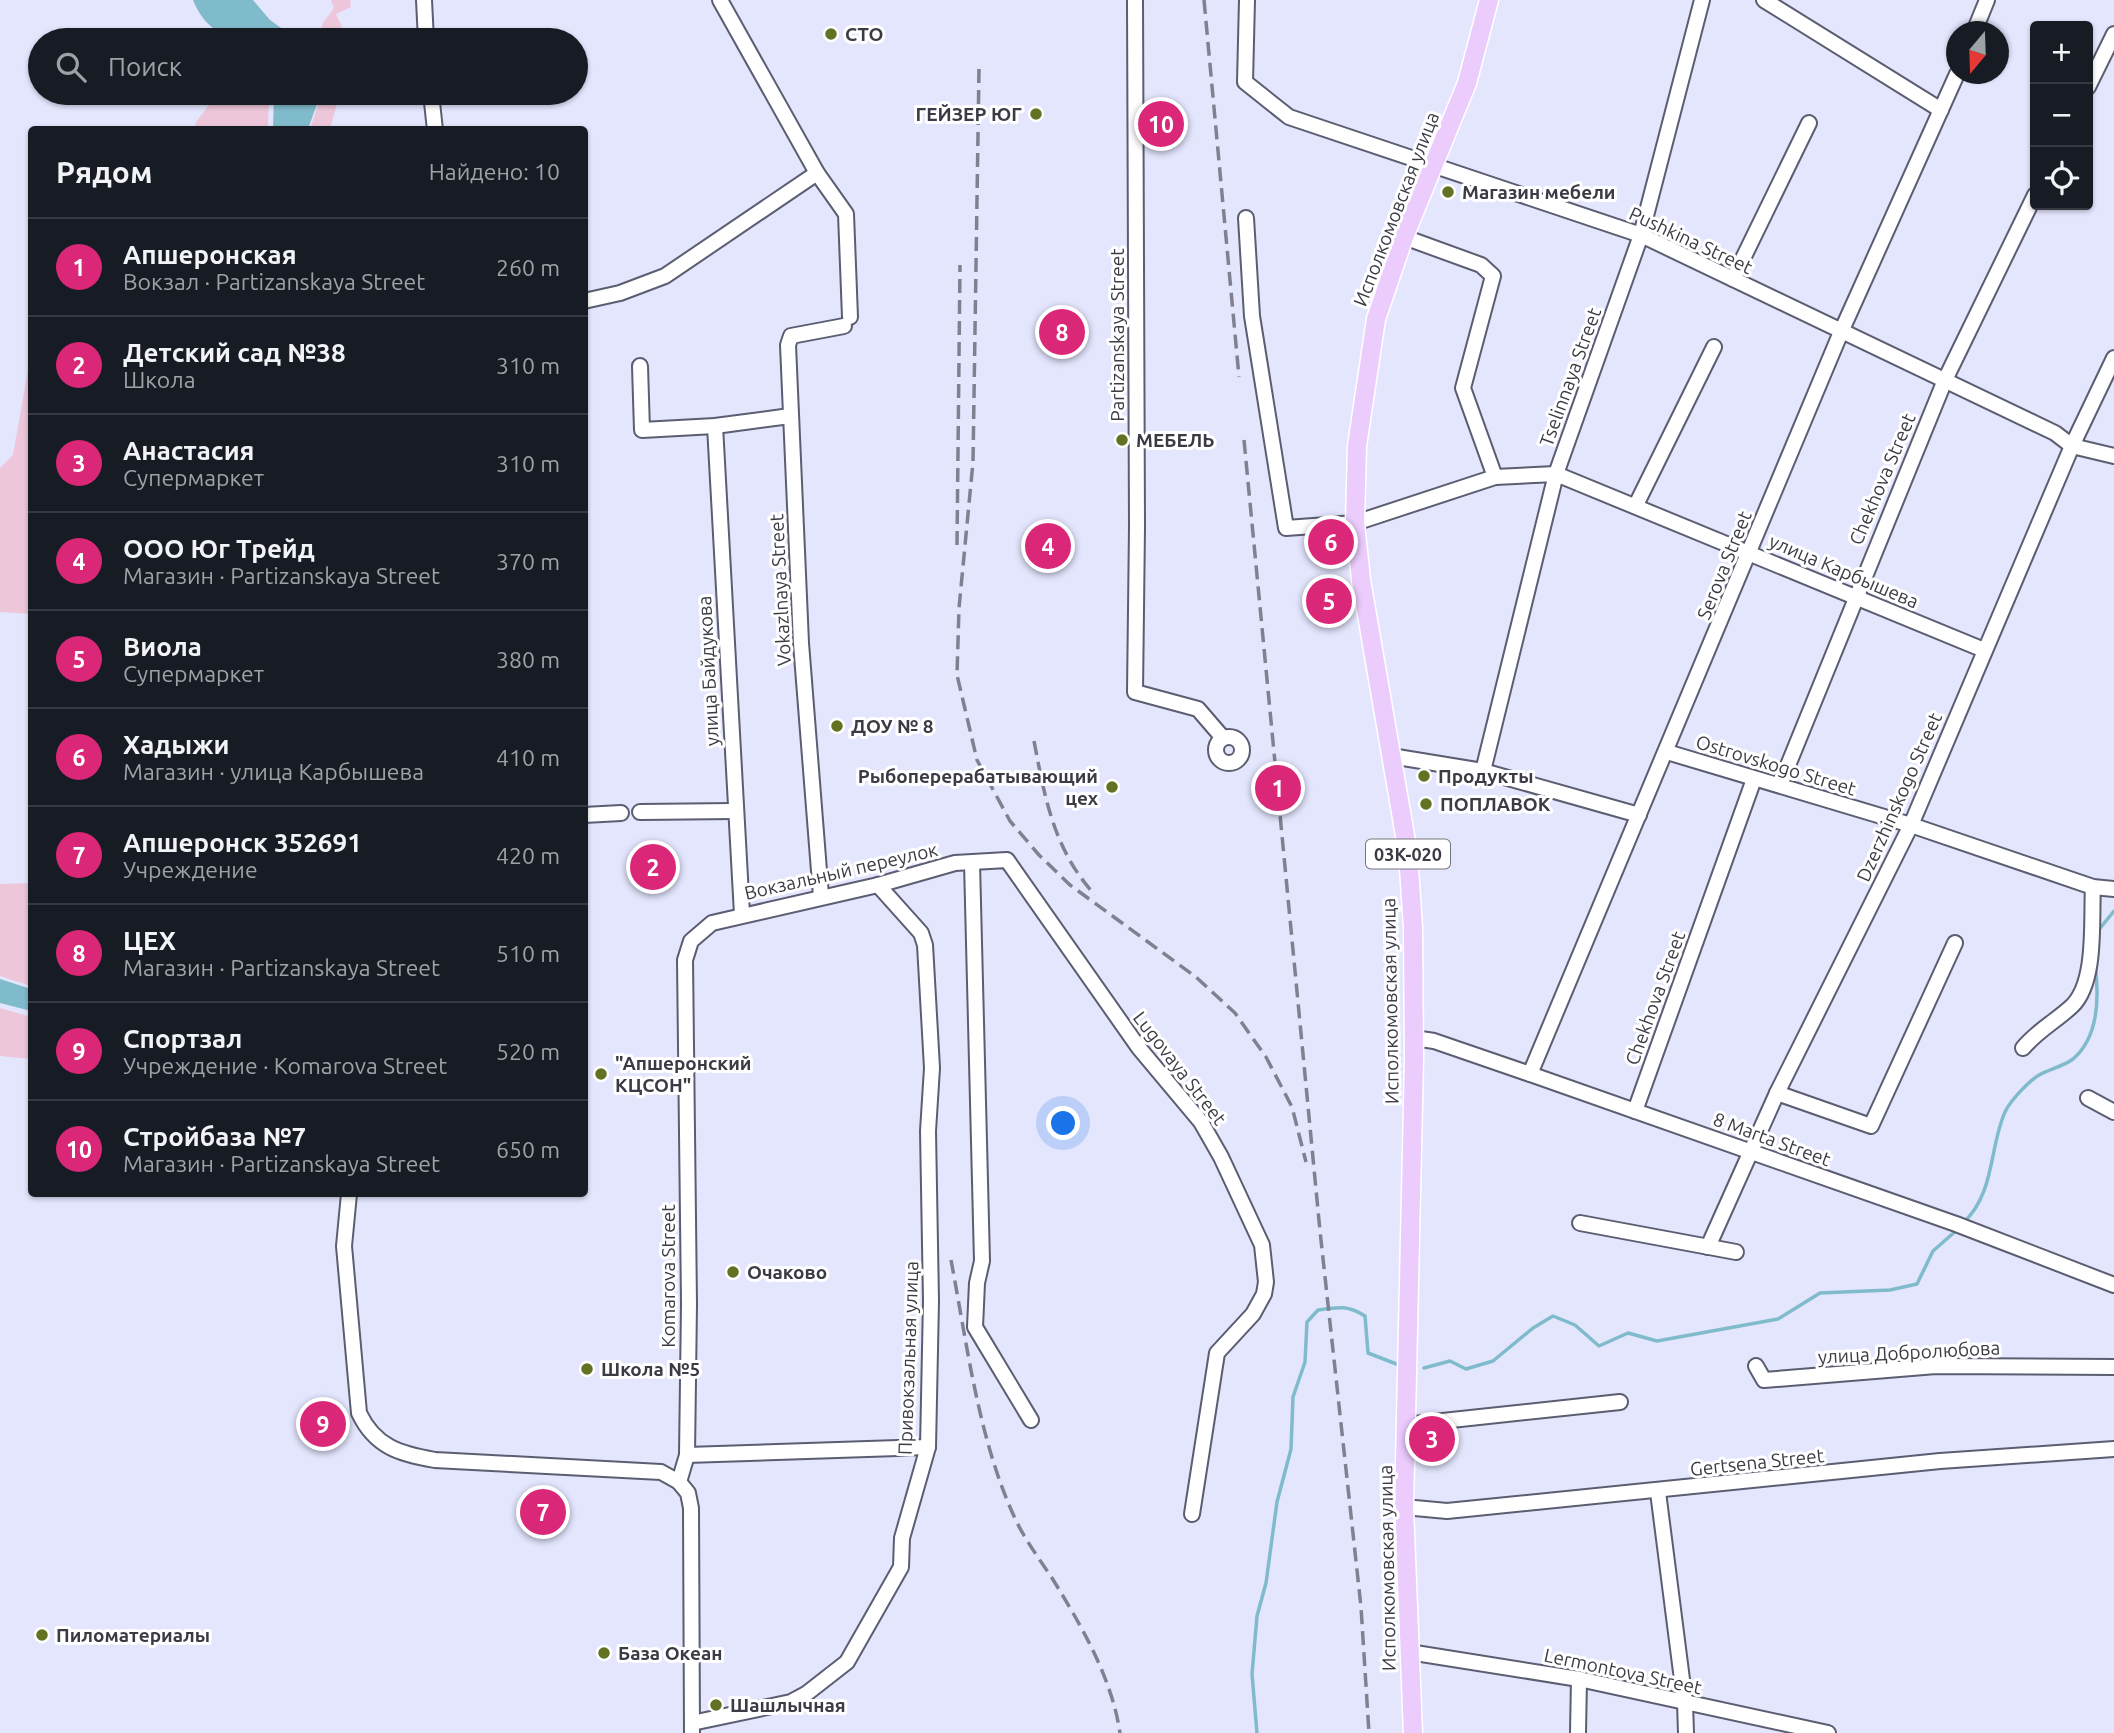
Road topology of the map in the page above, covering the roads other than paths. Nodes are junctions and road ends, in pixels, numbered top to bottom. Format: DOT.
graph roads {
  1 [pos="424,0"];
  2 [pos="720,0"];
  3 [pos="1135,0"];
  4 [pos="1247,0"];
  5 [pos="1489,0"];
  6 [pos="1702,0"];
  7 [pos="1764,0"];
  8 [pos="1987,0"];
  9 [pos="1784,5"];
  10 [pos="1978,21"];
  11 [pos="425,28"];
  12 [pos="2114,34"];
  13 [pos="1952,84"];
  14 [pos="2089,84"];
  15 [pos="432,105"];
  16 [pos="1941,110"];
  17 [pos="1809,122"];
  18 [pos="435,126"];
  19 [pos="1432,166"];
  20 [pos="817,173"];
  21 [pos="2030,205"];
  22 [pos="1246,218"];
  23 [pos="1641,235"];
  24 [pos="1404,237"];
  25 [pos="1733,279"];
  26 [pos="588,300"];
  27 [pos="1841,332"];
  28 [pos="1714,347"];
  29 [pos="2114,358"];
  30 [pos="640,366"];
  31 [pos="1945,380"];
  32 [pos="790,416"];
  33 [pos="715,426"];
  34 [pos="2072,446"];
  35 [pos="2114,456"];
  36 [pos="1556,474"];
  37 [pos="1495,477"];
  38 [pos="1636,505"];
  39 [pos="1355,523"];
  40 [pos="1750,552"];
  41 [pos="1854,596"];
  42 [pos="1984,650"];
  43 [pos="1223,738"];
  44 [pos="1667,752"];
  45 [pos="1391,756"];
  46 [pos="1483,771"];
  47 [pos="1754,779"];
  48 [pos="1780,785"];
  49 [pos="734,811"];
  50 [pos="621,813"];
  51 [pos="640,813"];
  52 [pos="588,815"];
  53 [pos="1639,815"];
  54 [pos="1911,825"];
  55 [pos="1007,860"];
  56 [pos="972,863"];
  57 [pos="878,885"];
  58 [pos="2093,887"];
  59 [pos="2114,889"];
  60 [pos="821,896"];
  61 [pos="742,914"];
  62 [pos="691,940"];
  63 [pos="1955,943"];
  64 [pos="1414,1038"];
  65 [pos="2023,1048"];
  66 [pos="1530,1074"];
  67 [pos="1777,1093"];
  68 [pos="2088,1098"];
  69 [pos="1635,1111"];
  70 [pos="2114,1112"];
  71 [pos="1751,1153"];
  72 [pos="349,1197"];
  73 [pos="1580,1223"];
  74 [pos="1709,1247"];
  75 [pos="1736,1252"];
  76 [pos="2114,1285"];
  77 [pos="1756,1366"];
  78 [pos="2114,1367"];
  79 [pos="1620,1402"];
  80 [pos="1031,1420"];
  81 [pos="1405,1425"];
  82 [pos="928,1447"];
  83 [pos="2114,1449"];
  84 [pos="687,1455"];
  85 [pos="679,1482"];
  86 [pos="1658,1492"];
  87 [pos="1405,1507"];
  88 [pos="1192,1514"];
  89 [pos="1409,1652"];
  90 [pos="1579,1679"];
  91 [pos="1685,1703"];
  92 [pos="692,1728"];
  93 [pos="1413,1733"];
  94 [pos="1578,1733"];
  95 [pos="1686,1733"];
  96 [pos="1828,1733"];
  1 -- 11 [label="street"];
  2 -- 20 [label="street, Vokazlnaya Street"];
  3 -- 43 [label="street, Partizanskaya Street"];
  4 -- 19 [label="street, Pushkina Street"];
  5 -- 19 [label="main road, Исполкомовская улица / 03К-020"];
  6 -- 23 [label="street, Tselinnaya Street"];
  7 -- 9 [label="street"];
  8 -- 10 [label="street"];
  9 -- 16 [label="street"];
  12 -- 14 [label="street"];
  13 -- 16 [label="street, Serova Street"];
  15 -- 18 [label="street"];
  16 -- 27 [label="street, Serova Street"];
  17 -- 25 [label="street"];
  19 -- 23 [label="street, Pushkina Street"];
  19 -- 24 [label="main road, Исполкомовская улица / 03К-020"];
  20 -- 26 [label="street"];
  20 -- 32 [label="street, Vokazlnaya Street"];
  21 -- 31 [label="street, Chekhova Street"];
  22 -- 39 [label="street, улица Карбышева"];
  23 -- 25 [label="street, Pushkina Street"];
  23 -- 36 [label="street, Tselinnaya Street"];
  24 -- 37 [label="street"];
  24 -- 39 [label="main road, Исполкомовская улица / 03К-020"];
  25 -- 27 [label="street, Pushkina Street"];
  27 -- 31 [label="street, Pushkina Street"];
  27 -- 40 [label="street, Serova Street"];
  28 -- 38 [label="street"];
  29 -- 34 [label="street, Dzerzhinskogo Street"];
  30 -- 33 [label="street"];
  31 -- 34 [label="street, Pushkina Street"];
  31 -- 41 [label="street, Chekhova Street"];
  32 -- 33 [label="street"];
  32 -- 60 [label="street, Vokazlnaya Street"];
  33 -- 49 [label="street, улица Байдукова"];
  34 -- 35 [label="street, Pushkina Street"];
  34 -- 42 [label="street, Dzerzhinskogo Street"];
  36 -- 37 [label="street, улица Карбышева"];
  36 -- 38 [label="street, улица Карбышева"];
  36 -- 46 [label="street, Tselinnaya Street"];
  37 -- 39 [label="street, улица Карбышева"];
  38 -- 40 [label="street, улица Карбышева"];
  39 -- 45 [label="main road, Исполкомовская улица / 03К-020"];
  40 -- 41 [label="street, улица Карбышева"];
  40 -- 44 [label="street, Serova Street"];
  41 -- 42 [label="street, улица Карбышева"];
  41 -- 48 [label="street, Chekhova Street"];
  42 -- 54 [label="street, Dzerzhinskogo Street"];
  44 -- 47 [label="street, Ostrovskogo Street"];
  44 -- 53 [label="street, Serova Street"];
  45 -- 46 [label="street"];
  45 -- 64 [label="main road, Исполкомовская улица / 03К-020"];
  46 -- 53 [label="street"];
  47 -- 48 [label="street, Ostrovskogo Street"];
  47 -- 69 [label="street, Chekhova Street"];
  48 -- 54 [label="street, Ostrovskogo Street"];
  49 -- 51 [label="street"];
  49 -- 61 [label="street, улица Байдукова"];
  50 -- 52 [label="street"];
  53 -- 66 [label="street, Serova Street"];
  54 -- 58 [label="street, Ostrovskogo Street"];
  54 -- 67 [label="street, Dzerzhinskogo Street"];
  55 -- 56 [label="street, Вокзальный переулок"];
  55 -- 88 [label="street, Lugovaya Street"];
  56 -- 57 [label="street, Вокзальный переулок"];
  56 -- 80 [label="street"];
  57 -- 60 [label="street, Вокзальный переулок"];
  57 -- 82 [label="street, Привокзальная улица"];
  58 -- 59 [label="street, Ostrovskogo Street"];
  58 -- 65 [label="street"];
  60 -- 61 [label="street, Вокзальный переулок"];
  61 -- 62 [label="street, Вокзальный переулок"];
  62 -- 84 [label="street, Komarova Street"];
  63 -- 67 [label="street"];
  64 -- 66 [label="street, 8 Marta Street"];
  64 -- 81 [label="main road, Исполкомовская улица / 03К-020"];
  66 -- 69 [label="street, 8 Marta Street"];
  67 -- 71 [label="street, Dzerzhinskogo Street"];
  68 -- 70 [label="street"];
  69 -- 71 [label="street, 8 Marta Street"];
  71 -- 74 [label="street, Dzerzhinskogo Street"];
  71 -- 76 [label="street, 8 Marta Street"];
  72 -- 85 [label="street"];
  73 -- 74 [label="street"];
  74 -- 75 [label="street"];
  77 -- 78 [label="street, улица Добролюбова"];
  79 -- 81 [label="street"];
  81 -- 87 [label="main road, Исполкомовская улица / 03К-020"];
  82 -- 84 [label="street"];
  82 -- 92 [label="street, Привокзальная улица"];
  83 -- 86 [label="street, Gertsena Street"];
  84 -- 85 [label="street, Komarova Street"];
  85 -- 92 [label="street"];
  86 -- 87 [label="street, Gertsena Street"];
  86 -- 91 [label="street"];
  87 -- 89 [label="main road, Исполкомовская улица / 03К-020"];
  89 -- 90 [label="street, Lermontova Street"];
  89 -- 93 [label="main road, Исполкомовская улица / 03К-020"];
  90 -- 91 [label="street, Lermontova Street"];
  90 -- 94 [label="street"];
  91 -- 95 [label="street"];
  91 -- 96 [label="street, Lermontova Street"];
}
